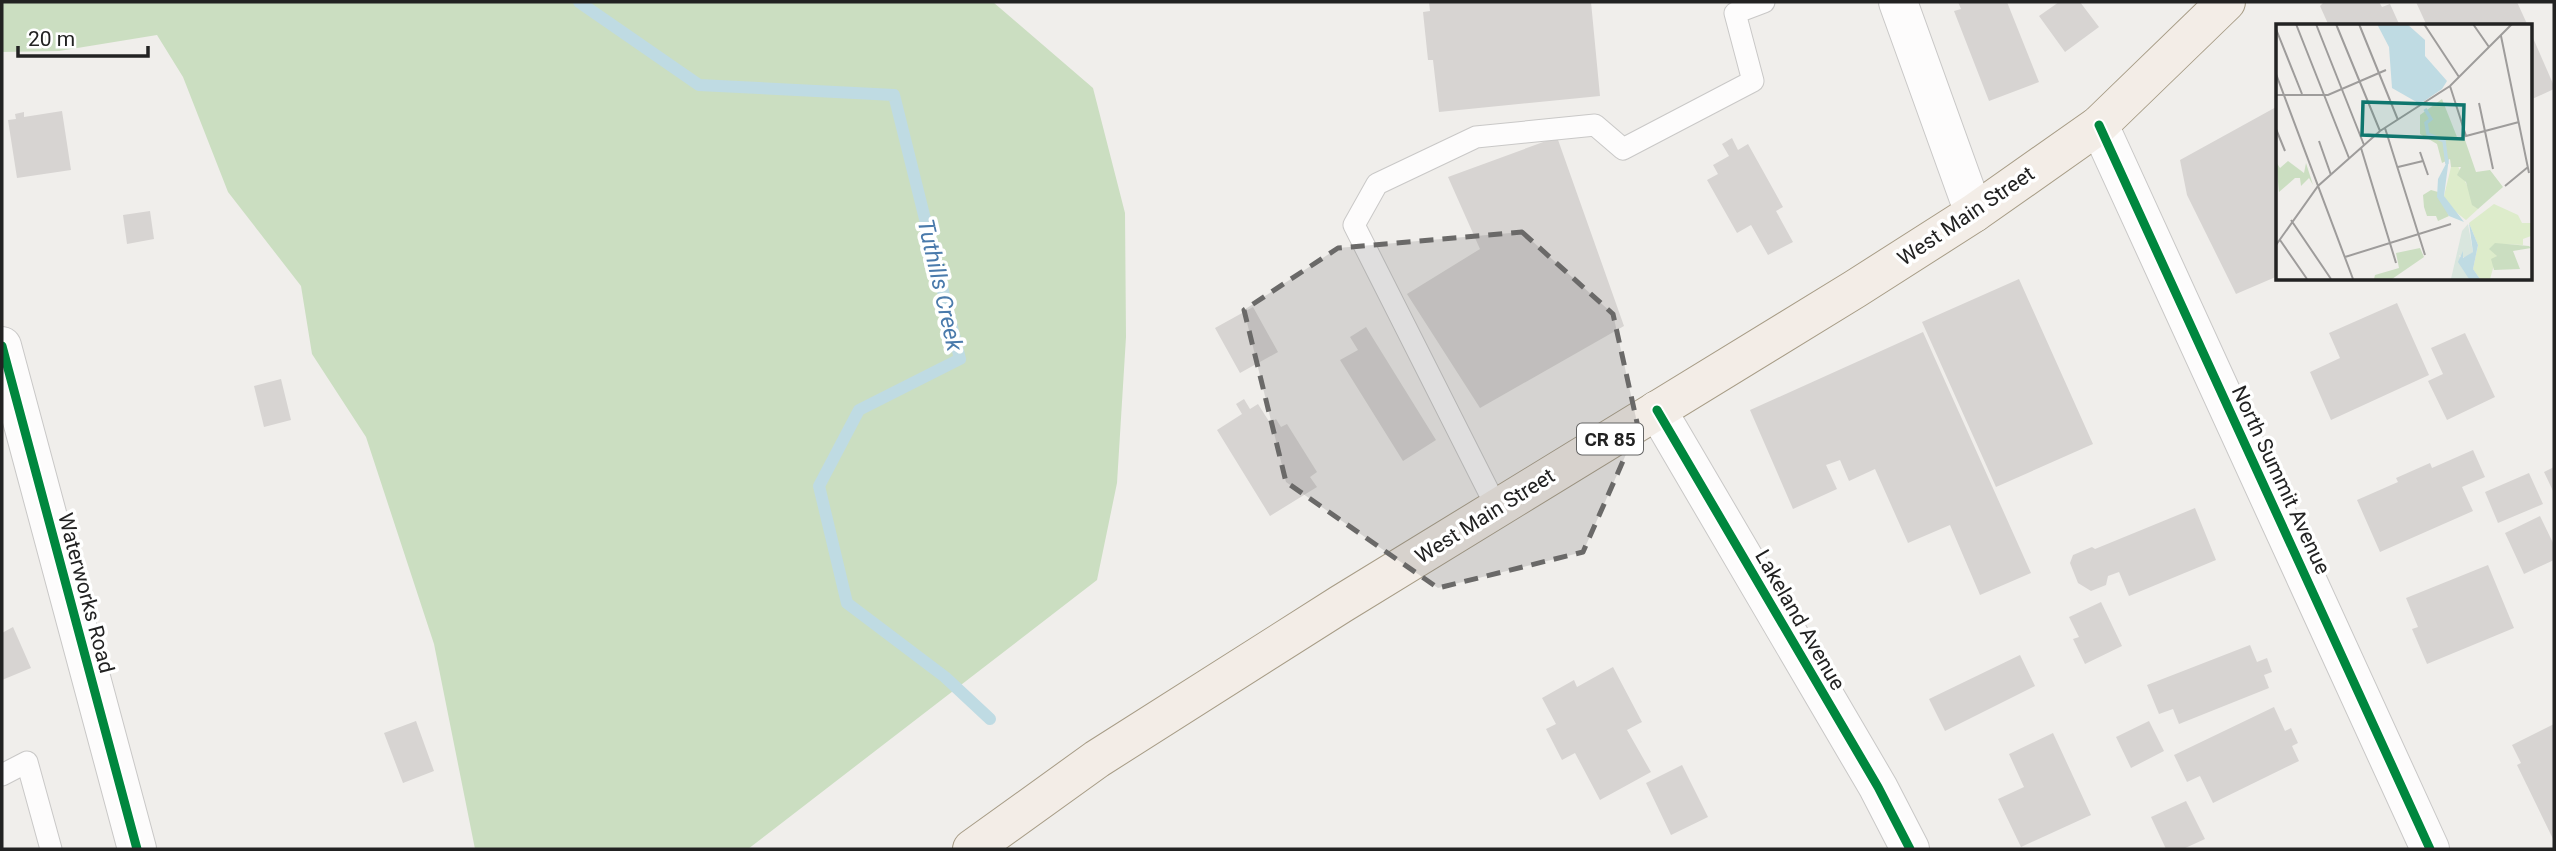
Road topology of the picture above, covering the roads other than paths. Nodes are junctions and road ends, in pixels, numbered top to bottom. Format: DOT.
graph roads {
  1 [pos="1764,2"];
  2 [pos="1898,2"];
  3 [pos="2226,2"];
  4 [pos="2099,125"];
  5 [pos="1974,213"];
  6 [pos="2,346"];
  7 [pos="1657,410"];
  8 [pos="1497,508"];
  9 [pos="2,775"];
  10 [pos="135,848"];
  11 [pos="51,849"];
  12 [pos="972,849"];
  13 [pos="1910,849"];
  14 [pos="2430,849"];
  1 -- 8 [label="lane"];
  2 -- 5 [label="street"];
  3 -- 4 [label="main road, West Main Street / CR 85"];
  4 -- 5 [label="main road, West Main Street / CR 85"];
  4 -- 14 [label="street, North Summit Avenue"];
  5 -- 7 [label="main road, West Main Street / CR 85"];
  6 -- 10 [label="street, Waterworks Road"];
  7 -- 8 [label="main road, West Main Street / CR 85"];
  7 -- 13 [label="street, Lakeland Avenue"];
  8 -- 12 [label="main road, West Main Street / CR 85"];
  9 -- 11 [label="lane"];
}
